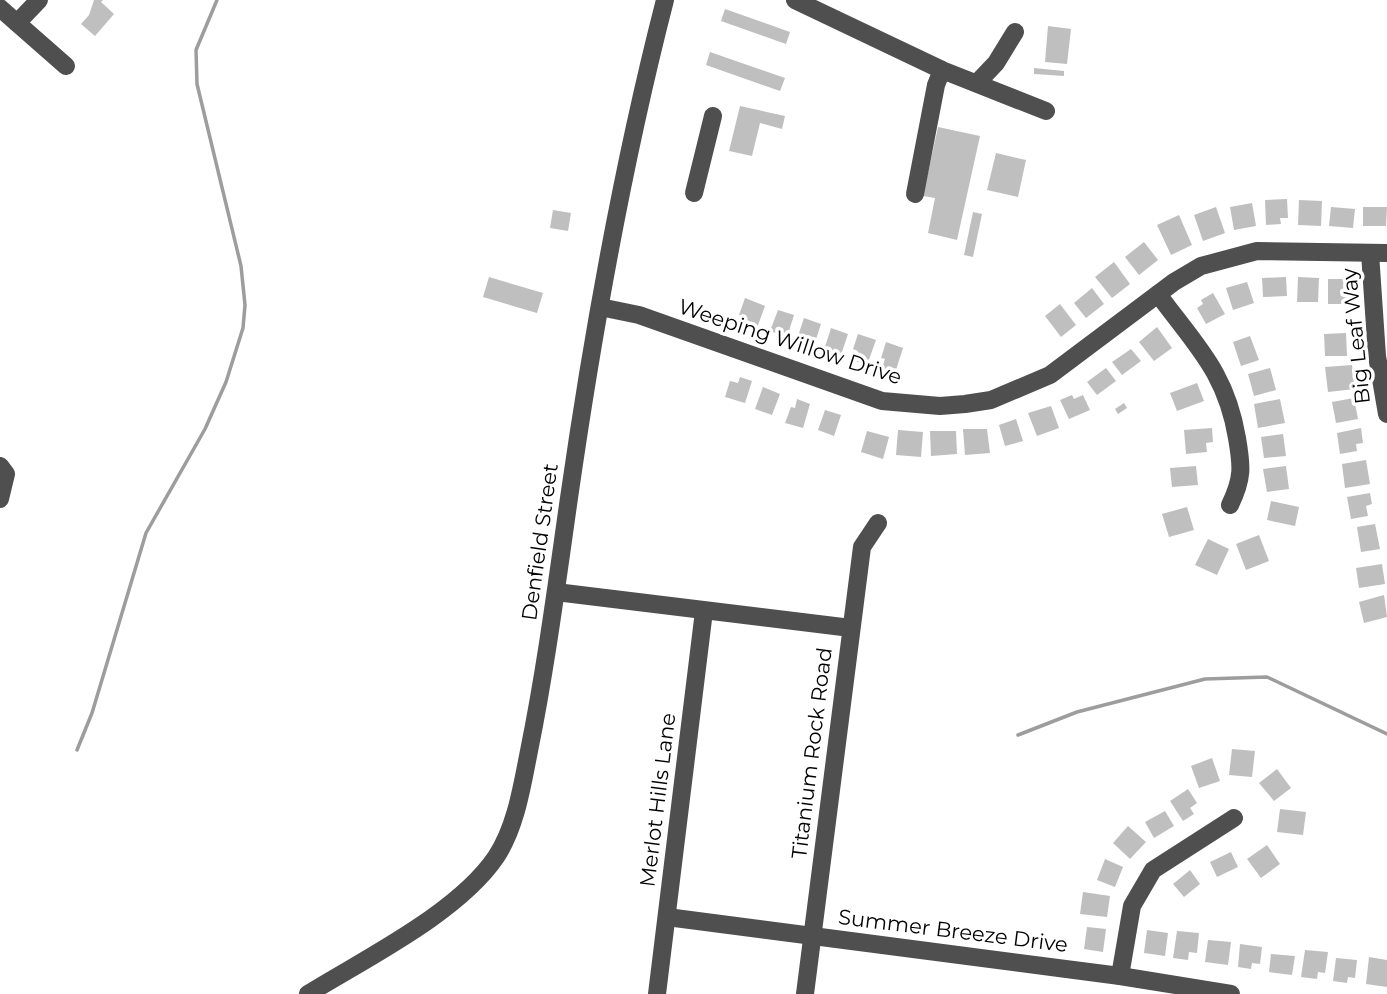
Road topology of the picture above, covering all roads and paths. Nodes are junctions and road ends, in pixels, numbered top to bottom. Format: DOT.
graph roads {
  1 [pos="39,0"];
  2 [pos="665,0"];
  3 [pos="795,0"];
  4 [pos="0,8"];
  5 [pos="17,23"];
  6 [pos="1014,32"];
  7 [pos="66,66"];
  8 [pos="942,70"];
  9 [pos="976,83"];
  10 [pos="1046,111"];
  11 [pos="713,117"];
  12 [pos="694,193"];
  13 [pos="915,194"];
  14 [pos="1379,253"];
  15 [pos="1158,295"];
  16 [pos="600,307"];
  17 [pos="1387,414"];
  18 [pos="0,466"];
  19 [pos="0,499"];
  20 [pos="1230,505"];
  21 [pos="878,523"];
  22 [pos="556,592"];
  23 [pos="704,611"];
  24 [pos="851,628"];
  25 [pos="1234,818"];
  26 [pos="667,917"];
  27 [pos="812,936"];
  28 [pos="1121,976"];
  29 [pos="308,994"];
  30 [pos="657,994"];
  31 [pos="805,994"];
  32 [pos="1231,994"];
  1 -- 5 [label="street"];
  2 -- 16 [label="street, Denfield Street"];
  3 -- 8 [label="street"];
  4 -- 5 [label="street"];
  5 -- 7 [label="street"];
  6 -- 9 [label="street"];
  8 -- 9 [label="street"];
  8 -- 13 [label="street"];
  9 -- 10 [label="street"];
  11 -- 12 [label="street"];
  14 -- 15 [label="street, Weeping Willow Drive"];
  14 -- 17 [label="street, Big Leaf Way"];
  15 -- 16 [label="street, Weeping Willow Drive"];
  15 -- 20 [label="street"];
  16 -- 22 [label="street, Denfield Street"];
  18 -- 19 [label="street"];
  21 -- 24 [label="street, Titanium Rock Road"];
  22 -- 23 [label="street"];
  22 -- 29 [label="street, Denfield Street"];
  23 -- 24 [label="street"];
  23 -- 26 [label="street, Merlot Hills Lane"];
  24 -- 27 [label="street, Titanium Rock Road"];
  25 -- 28 [label="street"];
  26 -- 27 [label="street, Summer Breeze Drive"];
  26 -- 30 [label="street, Merlot Hills Lane"];
  27 -- 28 [label="street, Summer Breeze Drive"];
  27 -- 31 [label="street, Titanium Rock Road"];
  28 -- 32 [label="street, Summer Breeze Drive"];
}
